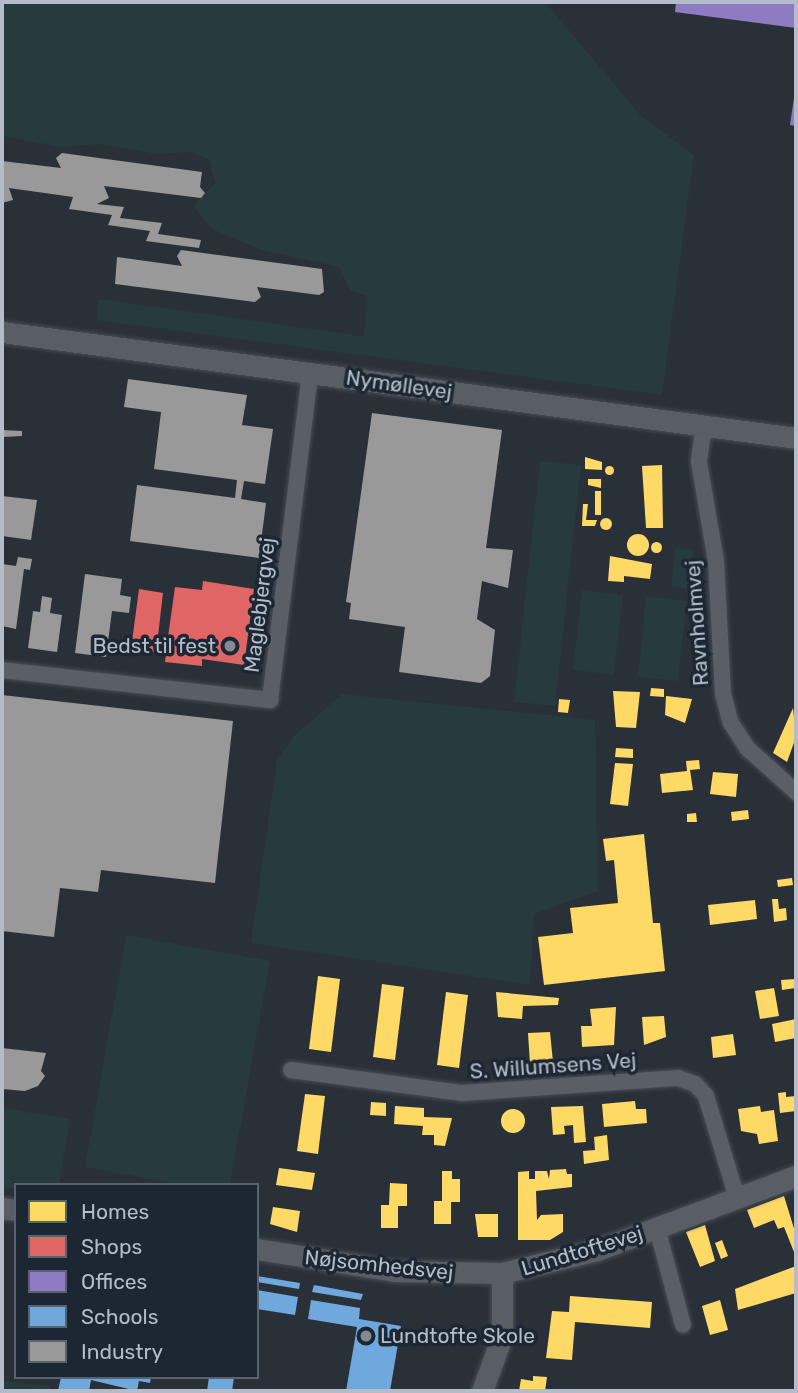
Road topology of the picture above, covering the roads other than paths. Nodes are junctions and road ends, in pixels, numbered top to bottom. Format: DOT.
graph roads {
  1 [pos="2,332"];
  2 [pos="310,373"];
  3 [pos="704,425"];
  4 [pos="796,438"];
  5 [pos="2,670"];
  6 [pos="796,792"];
  7 [pos="291,1070"];
  8 [pos="796,1176"];
  9 [pos="737,1198"];
  10 [pos="657,1228"];
  11 [pos="259,1249"];
  12 [pos="502,1273"];
  13 [pos="683,1325"];
  14 [pos="482,1391"];
  1 -- 2 [label="street, Nymøllevej"];
  2 -- 3 [label="street, Nymøllevej"];
  2 -- 5 [label="street, Maglebjergvej"];
  3 -- 4 [label="street, Nymøllevej"];
  3 -- 6 [label="street, Ravnholmvej"];
  7 -- 9 [label="street, S. Willumsens Vej"];
  8 -- 9 [label="street, Lundtoftevej"];
  9 -- 10 [label="street, Lundtoftevej"];
  10 -- 12 [label="street, Lundtoftevej"];
  10 -- 13 [label="street, Lundtoftevej"];
  11 -- 12 [label="street, Nøjsomhedsvej"];
  12 -- 14 [label="street, Lundtoftevej"];
}
